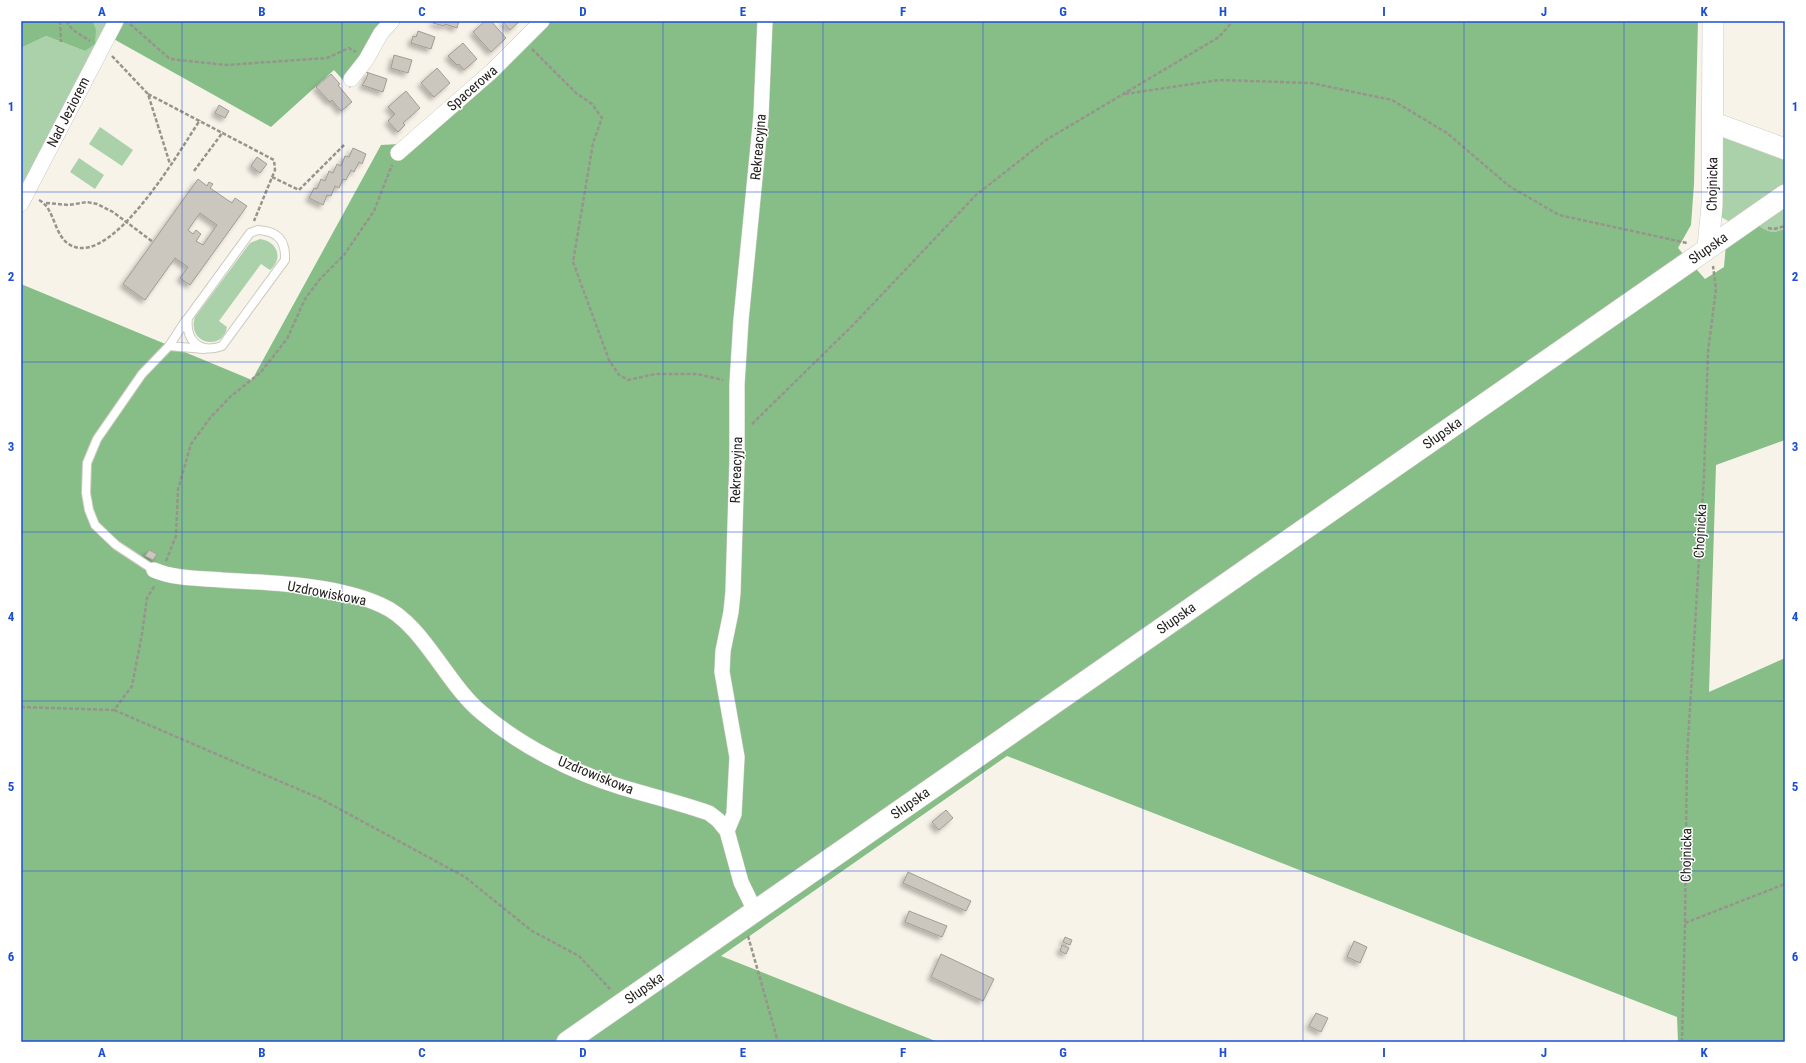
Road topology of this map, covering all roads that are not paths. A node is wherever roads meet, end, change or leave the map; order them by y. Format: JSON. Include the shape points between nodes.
{"nodes":[{"id":1,"x":116,"y":21,"type":"edge"},
{"id":2,"x":392,"y":21,"type":"edge"},
{"id":3,"x":542,"y":21,"type":"edge"},
{"id":4,"x":765,"y":21,"type":"edge"},
{"id":5,"x":1714,"y":21,"type":"edge"},
{"id":6,"x":351,"y":79,"type":"dead end"},
{"id":7,"x":1712,"y":122,"type":"junction"},
{"id":8,"x":1785,"y":149,"type":"edge"},
{"id":9,"x":398,"y":152,"type":"road end"},
{"id":10,"x":1785,"y":195,"type":"edge"},
{"id":11,"x":24,"y":199,"type":"edge"},
{"id":12,"x":1708,"y":247,"type":"junction"},
{"id":13,"x":188,"y":318,"type":"junction"},
{"id":14,"x":170,"y":346,"type":"junction"},
{"id":15,"x":204,"y":349,"type":"junction"},
{"id":16,"x":158,"y":572,"type":"joint"},
{"id":17,"x":727,"y":831,"type":"junction"},
{"id":18,"x":751,"y":920,"type":"junction"},
{"id":19,"x":567,"y":1042,"type":"edge"}],
"edges":[{"from":1,"to":11,"type":"street","name":"Nad Jeziorem"},
{"from":2,"to":6,"type":"street"},
{"from":3,"to":9,"type":"street","name":"Spacerowa","via":[[492,71]]},
{"from":4,"to":17,"type":"street","name":"Rekreacyjna","via":[[761,123],[737,384],[733,592],[722,672],[737,757],[734,814]]},
{"from":5,"to":7,"type":"street","name":"Chojnicka"},
{"from":7,"to":8,"type":"street"},
{"from":7,"to":12,"type":"street","name":"Chojnicka","via":[[1712,205]]},
{"from":10,"to":12,"type":"street","name":"Słupska"},
{"from":12,"to":18,"type":"street","name":"Słupska"},
{"from":13,"to":14,"type":"lane","name":"Uzdrowiskowa"},
{"from":13,"to":15,"type":"lane","via":[[186,329],[190,338]]},
{"from":13,"to":15,"type":"lane","name":"Uzdrowiskowa","via":[[250,233],[268,230],[282,241],[286,250],[285,260],[222,346]]},
{"from":14,"to":15,"type":"lane"},
{"from":14,"to":16,"type":"lane","name":"Uzdrowiskowa","via":[[142,374],[97,438],[87,464],[88,504],[95,525],[116,545]]},
{"from":16,"to":17,"type":"street","name":"Uzdrowiskowa","via":[[185,577],[318,589],[380,604],[392,610],[415,632],[471,704],[512,736],[604,781],[710,813]]},
{"from":17,"to":18,"type":"street"},
{"from":18,"to":19,"type":"street","name":"Słupska"}]}
